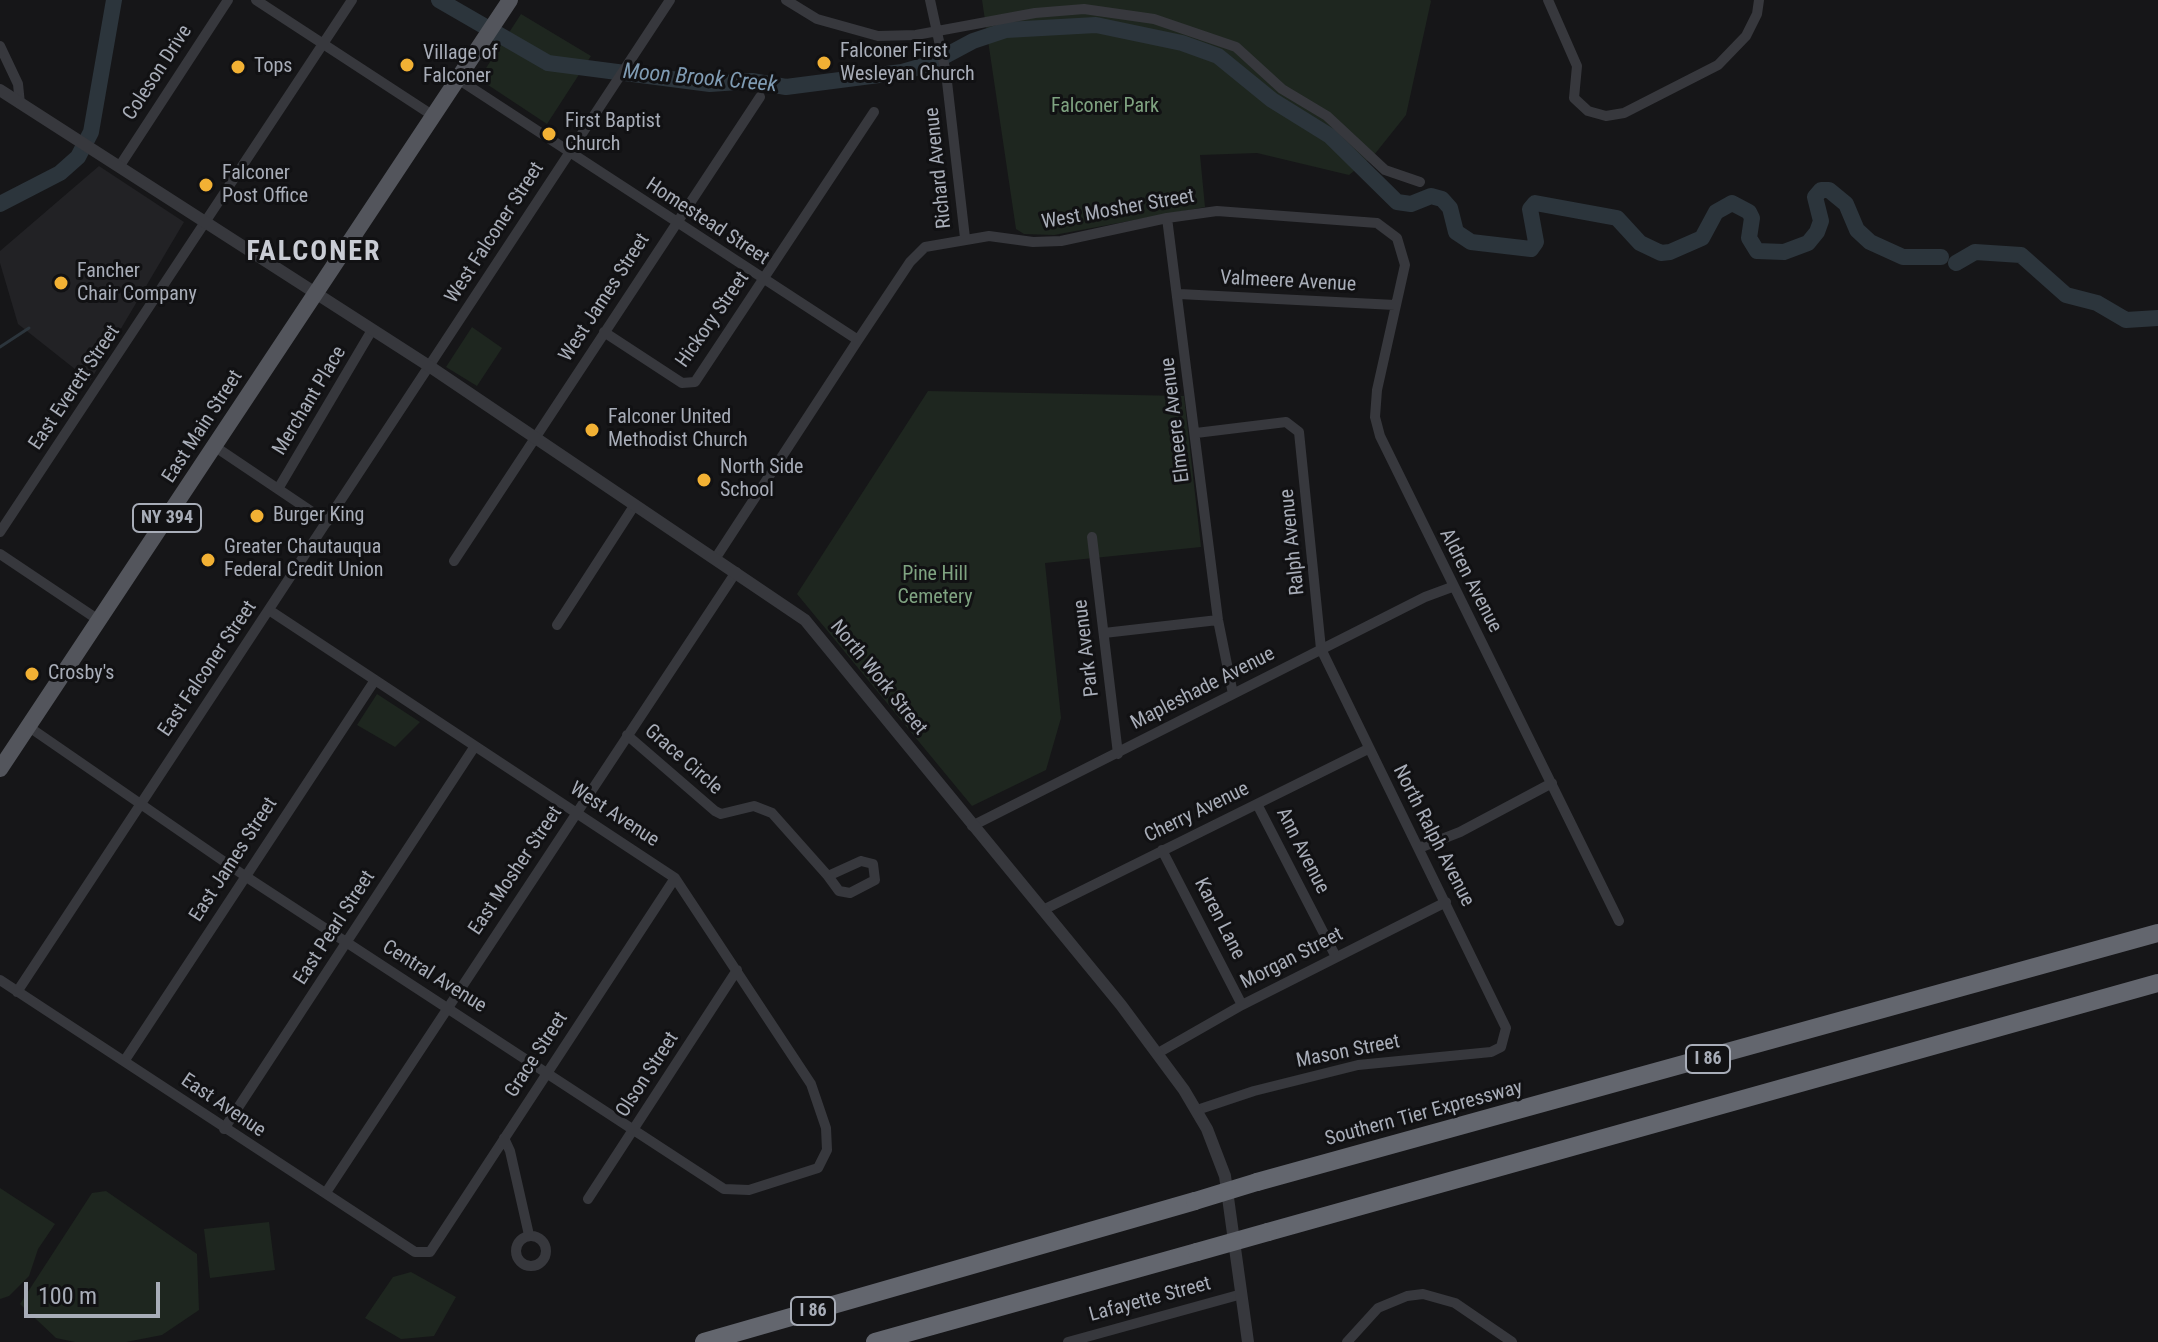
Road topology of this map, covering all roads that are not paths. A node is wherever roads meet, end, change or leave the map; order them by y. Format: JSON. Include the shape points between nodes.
{"nodes":[{"id":1,"x":228,"y":0,"type":"edge"},
{"id":2,"x":256,"y":0,"type":"edge"},
{"id":3,"x":352,"y":0,"type":"edge"},
{"id":4,"x":510,"y":0,"type":"edge"},
{"id":5,"x":670,"y":0,"type":"edge"},
{"id":6,"x":786,"y":0,"type":"edge"},
{"id":7,"x":930,"y":0,"type":"edge"},
{"id":8,"x":1548,"y":0,"type":"edge"},
{"id":9,"x":1759,"y":0,"type":"edge"},
{"id":10,"x":935,"y":32,"type":"junction"},
{"id":11,"x":323,"y":44,"type":"junction"},
{"id":12,"x":0,"y":46,"type":"edge"},
{"id":13,"x":458,"y":79,"type":"junction"},
{"id":14,"x":0,"y":90,"type":"edge"},
{"id":15,"x":760,"y":97,"type":"dead end"},
{"id":16,"x":20,"y":104,"type":"junction"},
{"id":17,"x":874,"y":112,"type":"dead end"},
{"id":18,"x":432,"y":115,"type":"junction"},
{"id":19,"x":569,"y":153,"type":"junction"},
{"id":20,"x":119,"y":167,"type":"junction"},
{"id":21,"x":1420,"y":182,"type":"dead end"},
{"id":22,"x":1167,"y":218,"type":"junction"},
{"id":23,"x":205,"y":223,"type":"junction"},
{"id":24,"x":676,"y":223,"type":"junction"},
{"id":25,"x":965,"y":238,"type":"junction"},
{"id":26,"x":1399,"y":241,"type":"joint"},
{"id":27,"x":764,"y":280,"type":"junction"},
{"id":28,"x":317,"y":294,"type":"junction"},
{"id":29,"x":1179,"y":294,"type":"junction"},
{"id":30,"x":1395,"y":305,"type":"junction"},
{"id":31,"x":372,"y":330,"type":"junction"},
{"id":32,"x":604,"y":332,"type":"junction"},
{"id":33,"x":858,"y":340,"type":"junction"},
{"id":34,"x":429,"y":366,"type":"junction"},
{"id":35,"x":1196,"y":433,"type":"junction"},
{"id":36,"x":534,"y":439,"type":"junction"},
{"id":37,"x":214,"y":446,"type":"junction"},
{"id":38,"x":278,"y":489,"type":"junction"},
{"id":39,"x":634,"y":506,"type":"junction"},
{"id":40,"x":327,"y":522,"type":"junction"},
{"id":41,"x":0,"y":532,"type":"edge"},
{"id":42,"x":1092,"y":537,"type":"dead end"},
{"id":43,"x":0,"y":554,"type":"edge"},
{"id":44,"x":715,"y":559,"type":"junction"},
{"id":45,"x":454,"y":561,"type":"dead end"},
{"id":46,"x":736,"y":572,"type":"junction"},
{"id":47,"x":1452,"y":587,"type":"junction"},
{"id":48,"x":269,"y":610,"type":"junction"},
{"id":49,"x":1218,"y":620,"type":"junction"},
{"id":50,"x":100,"y":621,"type":"junction"},
{"id":51,"x":557,"y":625,"type":"dead end"},
{"id":52,"x":1104,"y":633,"type":"junction"},
{"id":53,"x":1321,"y":649,"type":"junction"},
{"id":54,"x":375,"y":680,"type":"junction"},
{"id":55,"x":1233,"y":694,"type":"junction"},
{"id":56,"x":29,"y":727,"type":"junction"},
{"id":57,"x":627,"y":735,"type":"junction"},
{"id":58,"x":475,"y":746,"type":"junction"},
{"id":59,"x":1368,"y":749,"type":"junction"},
{"id":60,"x":1118,"y":754,"type":"junction"},
{"id":61,"x":0,"y":771,"type":"edge"},
{"id":62,"x":1552,"y":783,"type":"junction"},
{"id":63,"x":1257,"y":804,"type":"junction"},
{"id":64,"x":139,"y":805,"type":"junction"},
{"id":65,"x":577,"y":812,"type":"junction"},
{"id":66,"x":972,"y":826,"type":"junction"},
{"id":67,"x":1419,"y":848,"type":"junction"},
{"id":68,"x":1162,"y":850,"type":"junction"},
{"id":69,"x":245,"y":876,"type":"junction"},
{"id":70,"x":828,"y":876,"type":"dead end"},
{"id":71,"x":675,"y":878,"type":"junction"},
{"id":72,"x":1446,"y":902,"type":"junction"},
{"id":73,"x":1043,"y":910,"type":"junction"},
{"id":74,"x":1619,"y":921,"type":"dead end"},
{"id":75,"x":2158,"y":933,"type":"edge"},
{"id":76,"x":346,"y":943,"type":"junction"},
{"id":77,"x":1336,"y":957,"type":"junction"},
{"id":78,"x":737,"y":970,"type":"junction"},
{"id":79,"x":0,"y":980,"type":"edge"},
{"id":80,"x":2158,"y":983,"type":"edge"},
{"id":81,"x":17,"y":992,"type":"junction"},
{"id":82,"x":447,"y":1005,"type":"junction"},
{"id":83,"x":1242,"y":1005,"type":"junction"},
{"id":84,"x":1505,"y":1041,"type":"joint"},
{"id":85,"x":1158,"y":1053,"type":"junction"},
{"id":86,"x":125,"y":1060,"type":"junction"},
{"id":87,"x":548,"y":1072,"type":"junction"},
{"id":88,"x":1197,"y":1110,"type":"junction"},
{"id":89,"x":224,"y":1129,"type":"junction"},
{"id":90,"x":634,"y":1130,"type":"junction"},
{"id":91,"x":504,"y":1138,"type":"junction"},
{"id":92,"x":827,"y":1150,"type":"joint"},
{"id":93,"x":327,"y":1191,"type":"junction"},
{"id":94,"x":588,"y":1199,"type":"dead end"},
{"id":95,"x":529,"y":1235,"type":"dead end"},
{"id":96,"x":430,"y":1252,"type":"joint"},
{"id":97,"x":1242,"y":1294,"type":"junction"},
{"id":98,"x":704,"y":1342,"type":"edge"},
{"id":99,"x":875,"y":1342,"type":"edge"},
{"id":100,"x":1068,"y":1342,"type":"edge"},
{"id":101,"x":1248,"y":1342,"type":"edge"},
{"id":102,"x":1347,"y":1342,"type":"edge"},
{"id":103,"x":1512,"y":1342,"type":"edge"}],
"edges":[{"from":1,"to":20,"type":"street","name":"Coleson Drive"},
{"from":2,"to":11,"type":"street"},
{"from":3,"to":11,"type":"street","name":"East Everett Street"},
{"from":4,"to":13,"type":"main road","number":"NY 394"},
{"from":5,"to":19,"type":"street","name":"West Falconer Street"},
{"from":6,"to":10,"type":"street","via":[[817,19],[864,34]]},
{"from":7,"to":10,"type":"street","name":"Richard Avenue"},
{"from":8,"to":9,"type":"street","via":[[1577,66],[1574,98],[1588,111],[1606,116],[1624,113],[1718,65],[1746,36]]},
{"from":10,"to":21,"type":"street","via":[[1084,9],[1154,19],[1236,47],[1282,89],[1327,116],[1385,170]]},
{"from":10,"to":25,"type":"street","name":"Richard Avenue","via":[[944,64]]},
{"from":11,"to":18,"type":"street"},
{"from":11,"to":23,"type":"street","name":"East Everett Street"},
{"from":12,"to":16,"type":"street","via":[[15,75]]},
{"from":13,"to":18,"type":"main road","number":"NY 394"},
{"from":13,"to":19,"type":"street","name":"Homestead Street"},
{"from":14,"to":16,"type":"street","name":"North Work Street"},
{"from":15,"to":24,"type":"street","name":"West James Street"},
{"from":16,"to":20,"type":"street","name":"North Work Street"},
{"from":17,"to":27,"type":"street","name":"Hickory Street"},
{"from":18,"to":28,"type":"main road","number":"NY 394"},
{"from":19,"to":24,"type":"street","name":"Homestead Street"},
{"from":19,"to":34,"type":"street","name":"West Falconer Street"},
{"from":20,"to":23,"type":"street","name":"North Work Street"},
{"from":22,"to":25,"type":"street","name":"West Mosher Street","via":[[1061,241]]},
{"from":22,"to":26,"type":"street","name":"West Mosher Street","via":[[1217,211],[1368,221],[1385,227]]},
{"from":22,"to":29,"type":"street","name":"Elmeere Avenue"},
{"from":23,"to":28,"type":"street","name":"North Work Street"},
{"from":23,"to":41,"type":"street","name":"East Everett Street"},
{"from":24,"to":27,"type":"street","name":"Homestead Street"},
{"from":24,"to":32,"type":"street","name":"West James Street"},
{"from":25,"to":33,"type":"street","name":"West Mosher Street","via":[[933,244],[917,254]]},
{"from":26,"to":30,"type":"street","name":"Aldren Avenue","via":[[1405,265]]},
{"from":27,"to":32,"type":"street","name":"Hickory Street","via":[[690,384]]},
{"from":27,"to":33,"type":"street","name":"Homestead Street"},
{"from":28,"to":31,"type":"street","name":"North Work Street"},
{"from":28,"to":37,"type":"main road","name":"East Main Street","number":"NY 394"},
{"from":29,"to":30,"type":"street","name":"Valmeere Avenue"},
{"from":29,"to":35,"type":"street","name":"Elmeere Avenue"},
{"from":30,"to":47,"type":"street","name":"Aldren Avenue","via":[[1375,417]]},
{"from":31,"to":34,"type":"street","name":"North Work Street"},
{"from":31,"to":38,"type":"street","name":"Merchant Place"},
{"from":32,"to":36,"type":"street","name":"West James Street"},
{"from":33,"to":44,"type":"street","name":"West Mosher Street"},
{"from":34,"to":36,"type":"street","name":"North Work Street"},
{"from":34,"to":40,"type":"street","name":"East Falconer Street"},
{"from":35,"to":49,"type":"street","name":"Elmeere Avenue"},
{"from":35,"to":53,"type":"street","name":"Ralph Avenue","via":[[1286,422],[1299,432]]},
{"from":36,"to":39,"type":"street","name":"North Work Street"},
{"from":36,"to":45,"type":"street"},
{"from":37,"to":38,"type":"street"},
{"from":37,"to":50,"type":"main road","name":"East Main Street","number":"NY 394"},
{"from":38,"to":40,"type":"street"},
{"from":39,"to":44,"type":"street","name":"North Work Street"},
{"from":39,"to":51,"type":"street"},
{"from":40,"to":48,"type":"street","name":"East Falconer Street"},
{"from":42,"to":52,"type":"street","name":"Park Avenue"},
{"from":43,"to":50,"type":"street"},
{"from":44,"to":46,"type":"street","name":"North Work Street"},
{"from":46,"to":57,"type":"street","name":"East Mosher Street"},
{"from":46,"to":66,"type":"street","name":"North Work Street","via":[[805,620]]},
{"from":47,"to":53,"type":"street","name":"Mapleshade Avenue"},
{"from":47,"to":62,"type":"street","name":"Aldren Avenue"},
{"from":48,"to":54,"type":"street","name":"West Avenue"},
{"from":48,"to":64,"type":"street","name":"East Falconer Street"},
{"from":49,"to":52,"type":"street"},
{"from":49,"to":55,"type":"street","name":"Elmeere Avenue"},
{"from":50,"to":56,"type":"main road","name":"East Main Street","number":"NY 394"},
{"from":52,"to":60,"type":"street","name":"Park Avenue"},
{"from":53,"to":55,"type":"street","name":"Mapleshade Avenue"},
{"from":53,"to":59,"type":"street","name":"North Ralph Avenue"},
{"from":54,"to":58,"type":"street","name":"West Avenue"},
{"from":54,"to":69,"type":"street","name":"East James Street"},
{"from":55,"to":60,"type":"street","name":"Mapleshade Avenue"},
{"from":56,"to":61,"type":"main road","name":"East Main Street","number":"NY 394"},
{"from":56,"to":64,"type":"street","name":"Central Avenue"},
{"from":57,"to":65,"type":"street","name":"East Mosher Street"},
{"from":57,"to":70,"type":"street","name":"Grace Circle","via":[[715,811],[754,806],[772,813]]},
{"from":58,"to":65,"type":"street","name":"West Avenue"},
{"from":58,"to":76,"type":"street","name":"East Pearl Street"},
{"from":59,"to":63,"type":"street","name":"Cherry Avenue"},
{"from":59,"to":67,"type":"street","name":"North Ralph Avenue"},
{"from":60,"to":66,"type":"street","name":"Mapleshade Avenue"},
{"from":62,"to":67,"type":"street"},
{"from":62,"to":74,"type":"street","name":"Aldren Avenue"},
{"from":63,"to":68,"type":"street","name":"Cherry Avenue"},
{"from":63,"to":77,"type":"street","name":"Ann Avenue"},
{"from":64,"to":69,"type":"street","name":"Central Avenue"},
{"from":64,"to":81,"type":"street","name":"East Falconer Street"},
{"from":65,"to":71,"type":"street","name":"West Avenue"},
{"from":65,"to":82,"type":"street","name":"East Mosher Street"},
{"from":66,"to":73,"type":"street","name":"North Work Street"},
{"from":67,"to":72,"type":"street","name":"North Ralph Avenue"},
{"from":68,"to":73,"type":"street","name":"Cherry Avenue"},
{"from":68,"to":83,"type":"street","name":"Karen Lane"},
{"from":69,"to":76,"type":"street","name":"Central Avenue"},
{"from":69,"to":86,"type":"street","name":"East James Street"},
{"from":71,"to":78,"type":"street","name":"West Avenue"},
{"from":71,"to":87,"type":"street","name":"Grace Street"},
{"from":72,"to":77,"type":"street","name":"Morgan Street"},
{"from":72,"to":84,"type":"street","name":"North Ralph Avenue","via":[[1495,1001],[1506,1028]]},
{"from":73,"to":85,"type":"street","name":"North Work Street"},
{"from":75,"to":98,"type":"highway","name":"Southern Tier Expressway","number":"I 86","bridge":true,"via":[[1257,1182]]},
{"from":76,"to":82,"type":"street","name":"Central Avenue"},
{"from":76,"to":89,"type":"street","name":"East Pearl Street"},
{"from":77,"to":83,"type":"street","name":"Morgan Street"},
{"from":78,"to":90,"type":"street","name":"Olson Street"},
{"from":78,"to":92,"type":"street","name":"West Avenue","via":[[811,1084],[826,1128]]},
{"from":79,"to":81,"type":"street","name":"East Avenue"},
{"from":80,"to":99,"type":"highway","number":"I 86","bridge":true},
{"from":81,"to":86,"type":"street","name":"East Avenue"},
{"from":82,"to":87,"type":"street","name":"Central Avenue"},
{"from":82,"to":93,"type":"street","name":"East Mosher Street"},
{"from":83,"to":85,"type":"street","name":"Morgan Street"},
{"from":84,"to":88,"type":"street","name":"Mason Street","via":[[1491,1052],[1331,1070]]},
{"from":85,"to":88,"type":"street","name":"North Work Street"},
{"from":86,"to":89,"type":"street","name":"East Avenue"},
{"from":87,"to":90,"type":"street","name":"Central Avenue"},
{"from":87,"to":91,"type":"street","name":"Grace Street"},
{"from":88,"to":97,"type":"street","name":"North Work Street","via":[[1225,1176]]},
{"from":89,"to":93,"type":"street","name":"East Avenue"},
{"from":90,"to":92,"type":"street","name":"Central Avenue","via":[[712,1182],[739,1191],[818,1168]]},
{"from":90,"to":94,"type":"street","name":"Olson Street"},
{"from":91,"to":95,"type":"street"},
{"from":91,"to":96,"type":"street","name":"Grace Street"},
{"from":93,"to":96,"type":"street","name":"East Avenue","via":[[415,1252]]},
{"from":97,"to":100,"type":"street","name":"Lafayette Street"},
{"from":97,"to":101,"type":"street","name":"North Work Street"},
{"from":102,"to":103,"type":"street","via":[[1378,1308],[1423,1294],[1455,1303]]}]}
